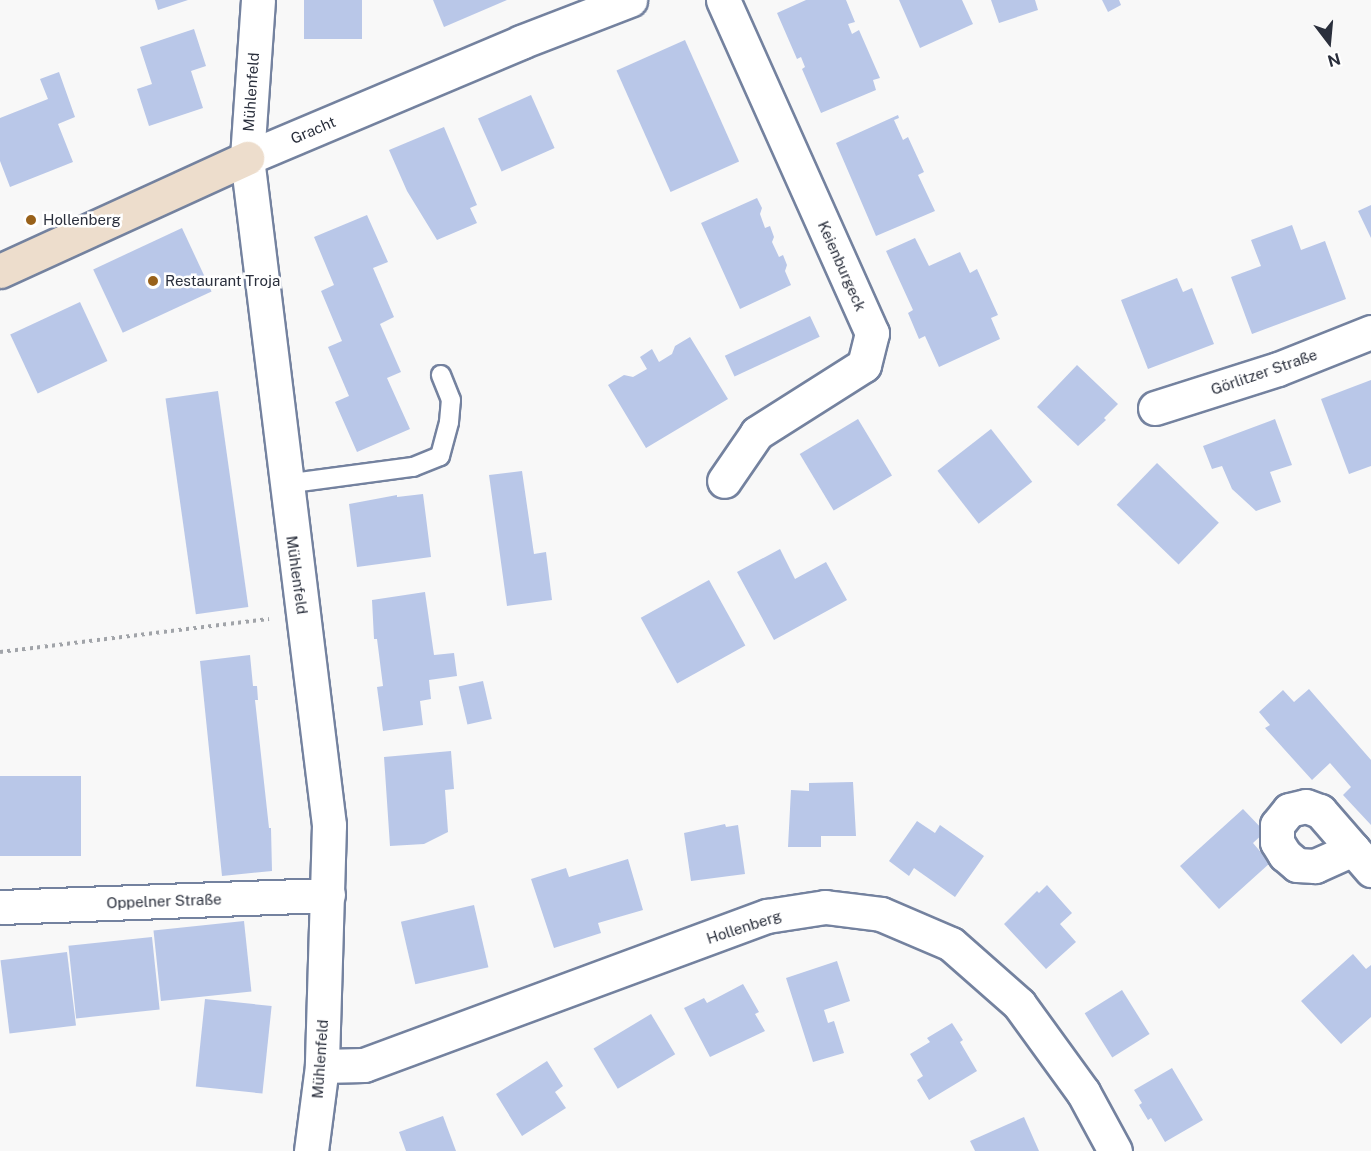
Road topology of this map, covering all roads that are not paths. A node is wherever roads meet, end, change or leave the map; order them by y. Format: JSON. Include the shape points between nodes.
{"nodes":[{"id":1,"x":258,"y":0,"type":"edge"},
{"id":2,"x":630,"y":0,"type":"edge"},
{"id":3,"x":723,"y":0,"type":"edge"},
{"id":4,"x":247,"y":158,"type":"junction"},
{"id":5,"x":0,"y":271,"type":"edge"},
{"id":6,"x":1371,"y":332,"type":"edge"},
{"id":7,"x":441,"y":375,"type":"dead end"},
{"id":8,"x":1155,"y":408,"type":"dead end"},
{"id":9,"x":724,"y":481,"type":"dead end"},
{"id":10,"x":285,"y":484,"type":"junction"},
{"id":11,"x":328,"y":895,"type":"junction"},
{"id":12,"x":0,"y":907,"type":"edge"},
{"id":13,"x":322,"y":1065,"type":"junction"},
{"id":14,"x":311,"y":1151,"type":"edge"},
{"id":15,"x":1115,"y":1151,"type":"edge"}],
"edges":[{"from":1,"to":4,"type":"street","name":"Mühlenfeld"},
{"from":2,"to":4,"type":"street","name":"Gracht"},
{"from":3,"to":9,"type":"street","name":"Keienburgeck","via":[[872,333],[864,365],[757,434]]},
{"from":4,"to":5,"type":"street","name":"Gracht"},
{"from":4,"to":10,"type":"street","name":"Mühlenfeld"},
{"from":6,"to":8,"type":"street","name":"Görlitzer Straße","via":[[1278,369]]},
{"from":7,"to":10,"type":"lane","via":[[451,400],[440,456],[413,467]]},
{"from":10,"to":11,"type":"street","name":"Mühlenfeld","via":[[329,825]]},
{"from":11,"to":12,"type":"street","name":"Oppelner Straße"},
{"from":11,"to":13,"type":"street","name":"Mühlenfeld"},
{"from":13,"to":14,"type":"street","name":"Mühlenfeld"},
{"from":13,"to":15,"type":"street","name":"Hollenberg","via":[[364,1065],[767,916],[825,907],[881,914],[951,944],[1019,1004],[1083,1092]]}]}
